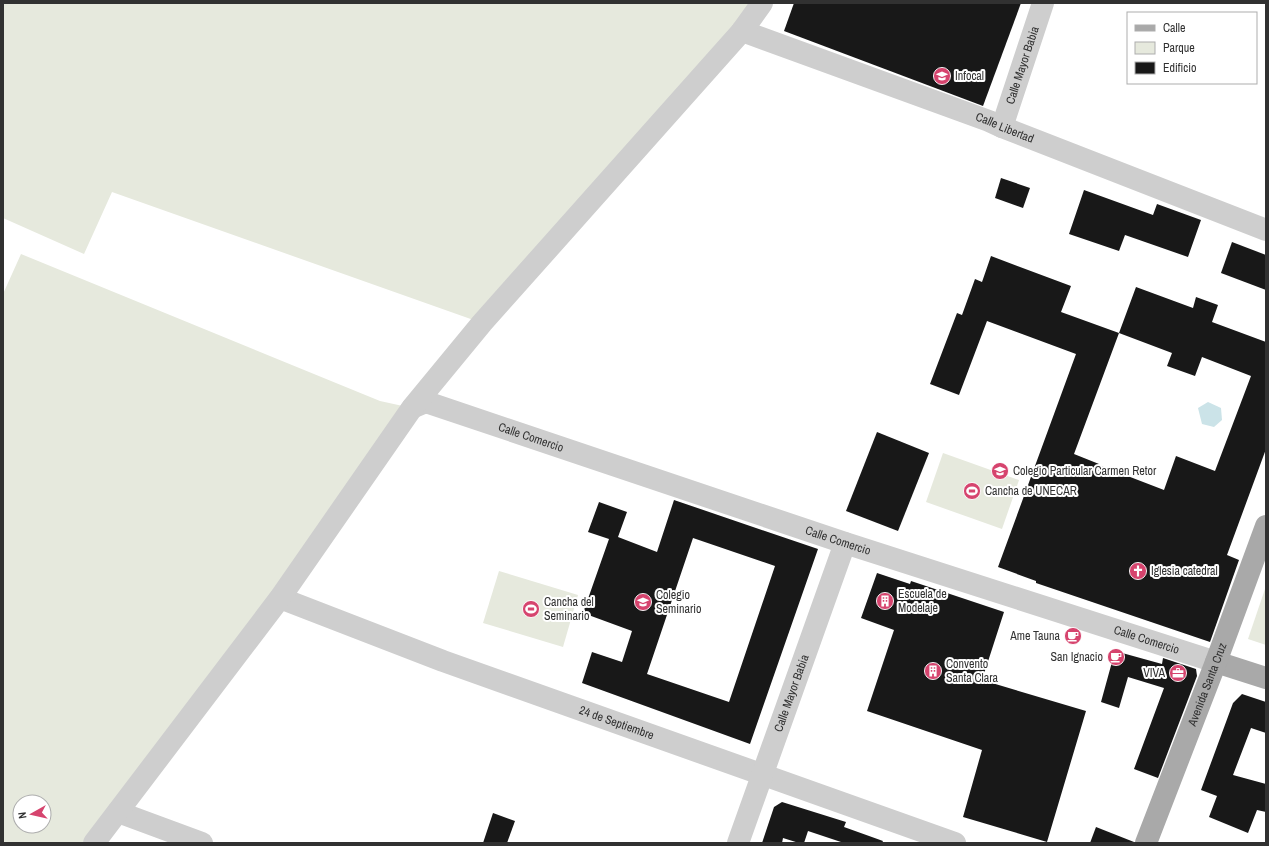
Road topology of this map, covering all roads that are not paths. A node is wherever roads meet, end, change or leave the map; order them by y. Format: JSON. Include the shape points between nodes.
{"nodes":[{"id":1,"x":762,"y":3,"type":"edge"},
{"id":2,"x":1043,"y":3,"type":"edge"},
{"id":3,"x":742,"y":32,"type":"junction"},
{"id":4,"x":1002,"y":127,"type":"junction"},
{"id":5,"x":1266,"y":230,"type":"edge"},
{"id":6,"x":412,"y":408,"type":"junction"},
{"id":7,"x":1266,"y":526,"type":"edge"},
{"id":8,"x":845,"y":544,"type":"junction"},
{"id":9,"x":280,"y":598,"type":"junction"},
{"id":10,"x":1216,"y":662,"type":"junction"},
{"id":11,"x":1266,"y":678,"type":"edge"},
{"id":12,"x":762,"y":775,"type":"junction"},
{"id":13,"x":118,"y":812,"type":"junction"},
{"id":14,"x":94,"y":843,"type":"edge"},
{"id":15,"x":202,"y":843,"type":"edge"},
{"id":16,"x":738,"y":843,"type":"edge"},
{"id":17,"x":955,"y":843,"type":"edge"},
{"id":18,"x":1146,"y":843,"type":"edge"}],
"edges":[{"from":1,"to":3,"type":"street"},
{"from":2,"to":4,"type":"street","name":"Calle Mayor Babia"},
{"from":3,"to":4,"type":"street","name":"Calle Libertad"},
{"from":3,"to":6,"type":"street","via":[[482,323]]},
{"from":4,"to":5,"type":"street","name":"Calle Libertad"},
{"from":6,"to":8,"type":"street","name":"Calle Comercio","via":[[426,402]]},
{"from":6,"to":9,"type":"street"},
{"from":7,"to":10,"type":"main road","name":"Avenida Santa Cruz"},
{"from":8,"to":10,"type":"street","name":"Calle Comercio"},
{"from":8,"to":12,"type":"street","name":"Calle Mayor Babia"},
{"from":9,"to":12,"type":"street","name":"24 de Septiembre","via":[[443,661]]},
{"from":9,"to":13,"type":"street"},
{"from":10,"to":11,"type":"main road","name":"Calle Comercio"},
{"from":10,"to":18,"type":"main road","name":"Avenida Santa Cruz"},
{"from":12,"to":16,"type":"street","name":"Calle Mayor Babia"},
{"from":12,"to":17,"type":"street","name":"24 de Septiembre"},
{"from":13,"to":14,"type":"street"},
{"from":13,"to":15,"type":"street"}]}
